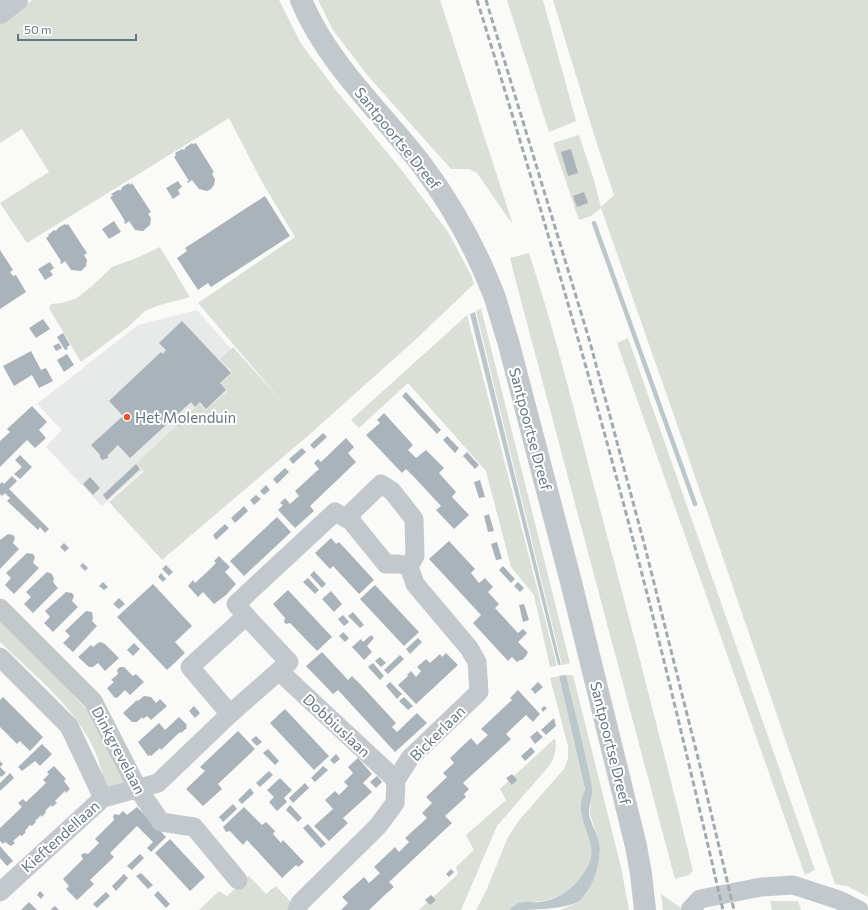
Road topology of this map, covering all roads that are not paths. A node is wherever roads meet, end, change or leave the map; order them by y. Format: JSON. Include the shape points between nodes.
{"nodes":[{"id":1,"x":17,"y":0,"type":"edge"},
{"id":2,"x":301,"y":0,"type":"edge"},
{"id":3,"x":0,"y":13,"type":"edge"},
{"id":4,"x":351,"y":521,"type":"junction"},
{"id":5,"x":409,"y":566,"type":"junction"},
{"id":6,"x":0,"y":608,"type":"edge"},
{"id":7,"x":246,"y":616,"type":"junction"},
{"id":8,"x":1,"y":659,"type":"edge"},
{"id":9,"x":278,"y":671,"type":"junction"},
{"id":10,"x":230,"y":714,"type":"junction"},
{"id":11,"x":396,"y":780,"type":"junction"},
{"id":12,"x":138,"y":789,"type":"junction"},
{"id":13,"x":103,"y":798,"type":"junction"},
{"id":14,"x":238,"y":880,"type":"dead end"},
{"id":15,"x":0,"y":892,"type":"edge"},
{"id":16,"x":297,"y":910,"type":"edge"},
{"id":17,"x":645,"y":910,"type":"edge"},
{"id":18,"x":690,"y":910,"type":"edge"},
{"id":19,"x":859,"y":910,"type":"edge"}],
"edges":[{"from":1,"to":3,"type":"street"},
{"from":2,"to":17,"type":"street","name":"Santpoortse Dreef","via":[[326,49],[443,194],[478,257],[494,296],[584,633],[636,846]]},
{"from":4,"to":5,"type":"street","via":[[386,564]]},
{"from":4,"to":5,"type":"street","via":[[352,512],[381,484],[392,491],[414,518],[415,556]]},
{"from":4,"to":7,"type":"street","via":[[335,512],[236,604]]},
{"from":5,"to":11,"type":"street","name":"Bickerlaan","via":[[415,584],[469,648],[476,662],[480,683],[479,692],[410,758]]},
{"from":6,"to":12,"type":"street","name":"Dinkgrevelaan","via":[[93,701]]},
{"from":7,"to":9,"type":"street","via":[[289,662]]},
{"from":7,"to":10,"type":"street","via":[[190,667]]},
{"from":8,"to":13,"type":"street","via":[[69,726]]},
{"from":9,"to":10,"type":"street"},
{"from":9,"to":11,"type":"street","name":"Dobbiuslaan"},
{"from":10,"to":12,"type":"street","via":[[158,783]]},
{"from":11,"to":16,"type":"street","name":"Bickerlaan","via":[[395,803],[378,826],[300,903]]},
{"from":12,"to":13,"type":"street"},
{"from":12,"to":14,"type":"street","name":"Dinkgrevelaan","via":[[161,822],[194,827]]},
{"from":13,"to":15,"type":"street","name":"Kieftendellaan"},
{"from":18,"to":19,"type":"street","via":[[700,899],[761,887],[792,885],[839,900]]}]}
